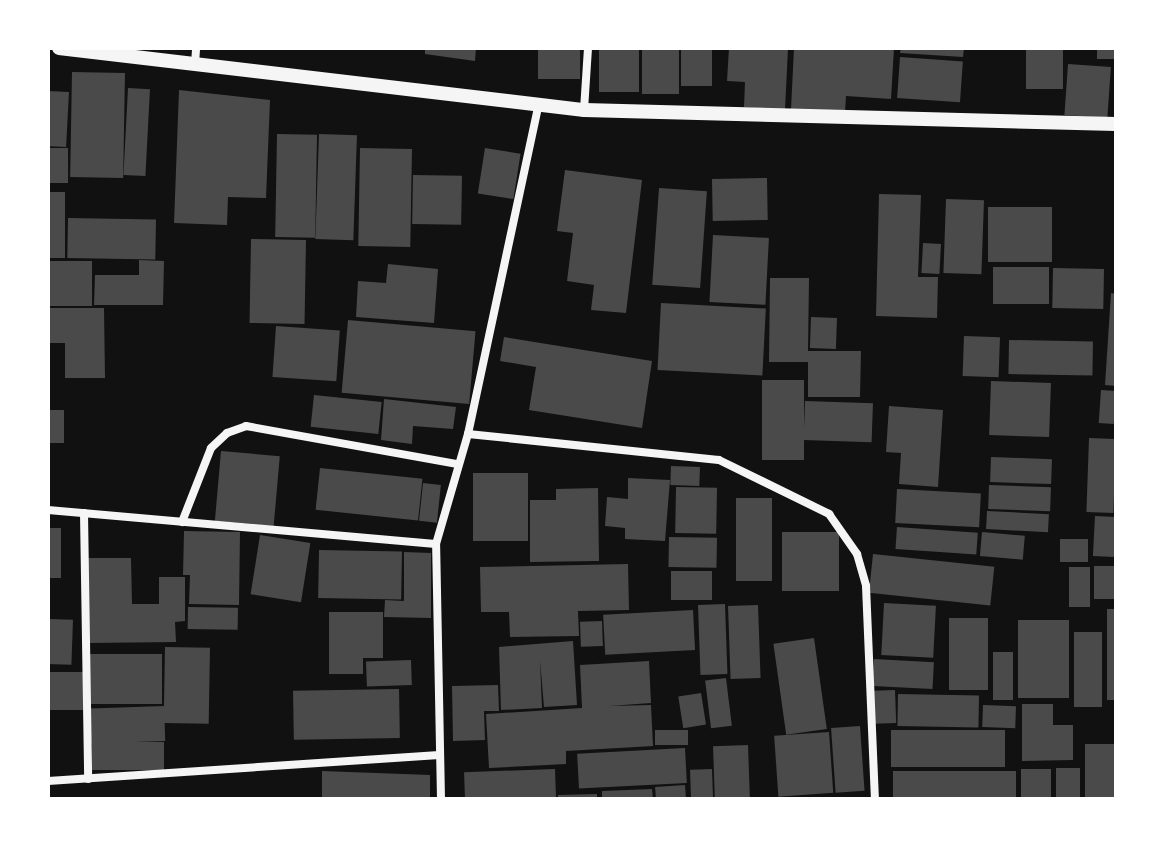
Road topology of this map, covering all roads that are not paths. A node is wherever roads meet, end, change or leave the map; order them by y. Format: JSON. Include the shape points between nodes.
{"nodes":[{"id":1,"x":59,"y":48,"type":"edge"},
{"id":2,"x":196,"y":48,"type":"edge"},
{"id":3,"x":588,"y":48,"type":"edge"},
{"id":4,"x":195,"y":64,"type":"junction"},
{"id":5,"x":539,"y":104,"type":"junction"},
{"id":6,"x":584,"y":110,"type":"junction"},
{"id":7,"x":1116,"y":124,"type":"edge"},
{"id":8,"x":468,"y":434,"type":"junction"},
{"id":9,"x":458,"y":464,"type":"junction"},
{"id":10,"x":48,"y":510,"type":"edge"},
{"id":11,"x":84,"y":513,"type":"junction"},
{"id":12,"x":182,"y":522,"type":"junction"},
{"id":13,"x":436,"y":544,"type":"junction"},
{"id":14,"x":439,"y":755,"type":"junction"},
{"id":15,"x":88,"y":779,"type":"junction"},
{"id":16,"x":48,"y":781,"type":"edge"},
{"id":17,"x":441,"y":799,"type":"edge"},
{"id":18,"x":875,"y":799,"type":"edge"}],
"edges":[{"from":1,"to":4,"type":"street"},
{"from":2,"to":4,"type":"street"},
{"from":3,"to":6,"type":"street"},
{"from":4,"to":5,"type":"street"},
{"from":5,"to":6,"type":"street"},
{"from":5,"to":8,"type":"street"},
{"from":6,"to":7,"type":"street"},
{"from":8,"to":9,"type":"street"},
{"from":8,"to":18,"type":"street","via":[[719,460],[829,514],[857,554],[866,586]]},
{"from":9,"to":12,"type":"street","via":[[246,426],[227,433],[211,448]]},
{"from":9,"to":13,"type":"street"},
{"from":10,"to":11,"type":"street"},
{"from":11,"to":12,"type":"street"},
{"from":11,"to":15,"type":"street"},
{"from":12,"to":13,"type":"street"},
{"from":13,"to":14,"type":"street"},
{"from":14,"to":15,"type":"street"},
{"from":14,"to":17,"type":"street"},
{"from":15,"to":16,"type":"street"}]}
